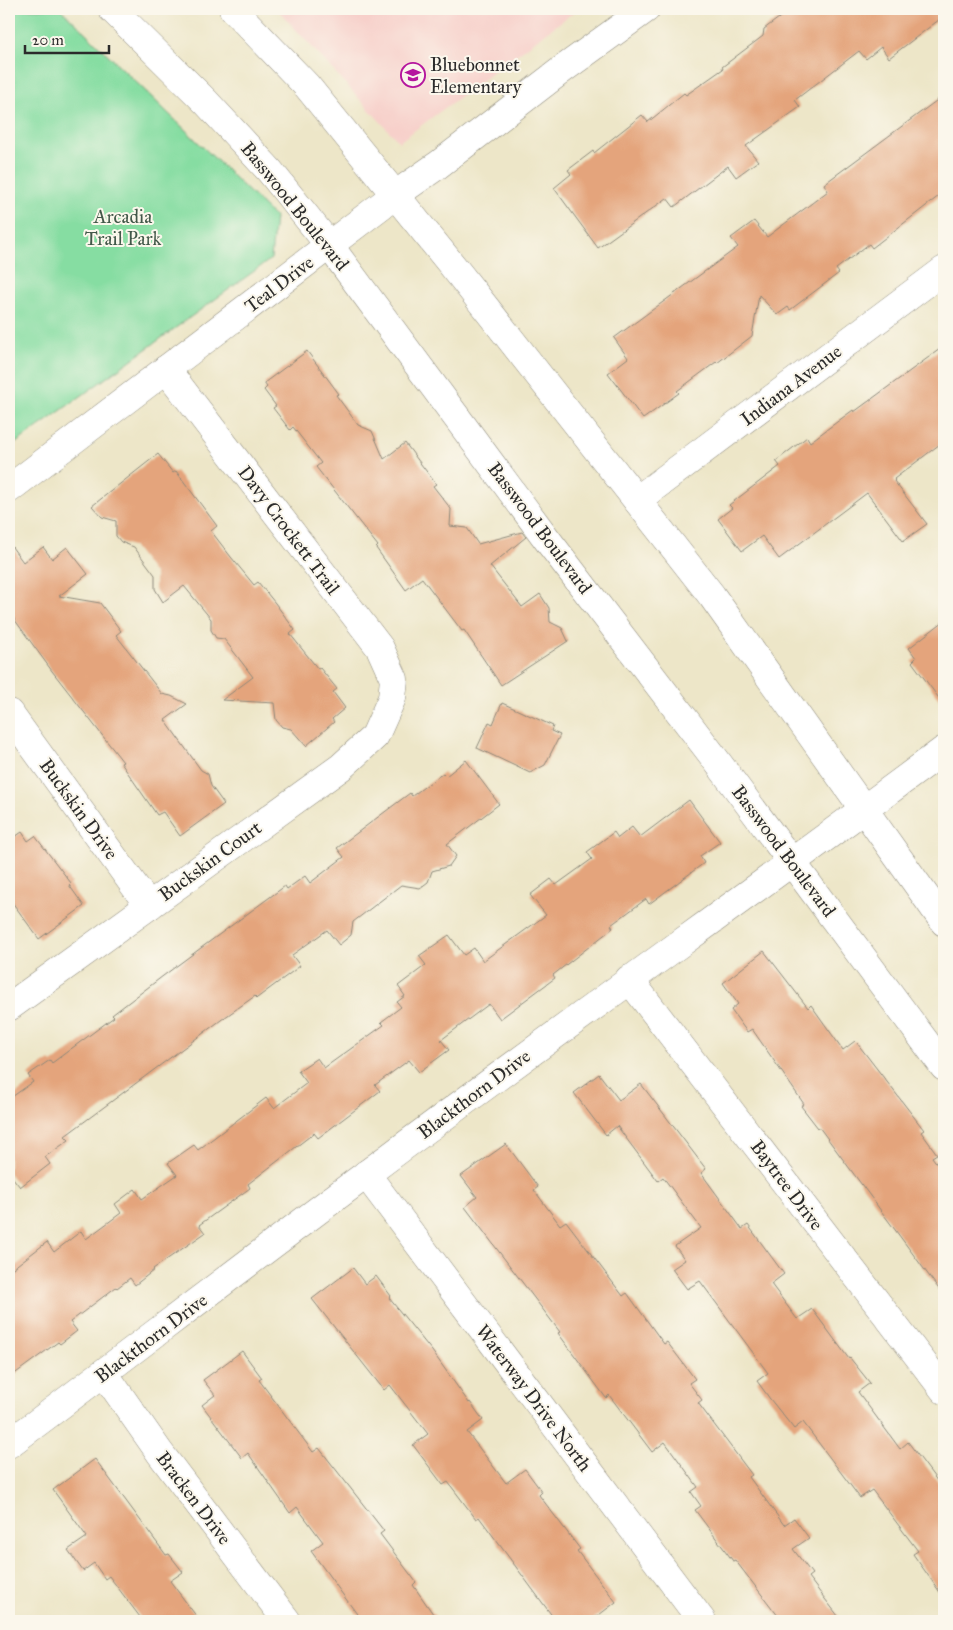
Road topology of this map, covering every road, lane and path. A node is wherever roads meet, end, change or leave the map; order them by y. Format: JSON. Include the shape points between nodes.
{"nodes":[{"id":1,"x":112,"y":9,"type":"edge"},
{"id":2,"x":233,"y":9,"type":"edge"},
{"id":3,"x":646,"y":9,"type":"edge"},
{"id":4,"x":395,"y":195,"type":"junction"},
{"id":5,"x":329,"y":245,"type":"junction"},
{"id":6,"x":944,"y":270,"type":"edge"},
{"id":7,"x":166,"y":369,"type":"junction"},
{"id":8,"x":9,"y":489,"type":"edge"},
{"id":9,"x":637,"y":500,"type":"junction"},
{"id":10,"x":392,"y":698,"type":"joint"},
{"id":11,"x":9,"y":713,"type":"edge"},
{"id":12,"x":944,"y":750,"type":"edge"},
{"id":13,"x":864,"y":810,"type":"junction"},
{"id":14,"x":792,"y":863,"type":"junction"},
{"id":15,"x":149,"y":906,"type":"junction"},
{"id":16,"x":944,"y":922,"type":"edge"},
{"id":17,"x":629,"y":979,"type":"junction"},
{"id":18,"x":9,"y":1007,"type":"edge"},
{"id":19,"x":944,"y":1067,"type":"edge"},
{"id":20,"x":366,"y":1174,"type":"junction"},
{"id":21,"x":104,"y":1373,"type":"junction"},
{"id":22,"x":944,"y":1390,"type":"edge"},
{"id":23,"x":9,"y":1444,"type":"edge"},
{"id":24,"x":286,"y":1621,"type":"edge"},
{"id":25,"x":702,"y":1621,"type":"edge"}],
"edges":[{"from":1,"to":5,"type":"street","name":"Basswood Boulevard","via":[[212,108],[269,170]]},
{"from":2,"to":4,"type":"street","via":[[307,86]]},
{"from":3,"to":4,"type":"street","name":"Teal Drive"},
{"from":4,"to":5,"type":"street","name":"Teal Drive"},
{"from":4,"to":9,"type":"street"},
{"from":5,"to":7,"type":"street","name":"Teal Drive"},
{"from":5,"to":14,"type":"street","name":"Basswood Boulevard"},
{"from":6,"to":9,"type":"street","name":"Indiana Avenue"},
{"from":7,"to":8,"type":"street","name":"Teal Drive"},
{"from":7,"to":10,"type":"street","name":"Davy Crockett Trail","via":[[380,648],[394,678]]},
{"from":9,"to":13,"type":"street","via":[[712,596]]},
{"from":10,"to":15,"type":"street","name":"Buckskin Court","via":[[375,736],[341,766]]},
{"from":11,"to":15,"type":"street","name":"Buckskin Drive"},
{"from":12,"to":13,"type":"street","name":"Blackthorn Drive"},
{"from":13,"to":14,"type":"street","name":"Blackthorn Drive"},
{"from":13,"to":16,"type":"street"},
{"from":14,"to":17,"type":"street","name":"Blackthorn Drive"},
{"from":14,"to":19,"type":"street","name":"Basswood Boulevard"},
{"from":15,"to":18,"type":"street","name":"Buckskin Court"},
{"from":17,"to":20,"type":"street","name":"Blackthorn Drive"},
{"from":17,"to":22,"type":"street","name":"Baytree Drive"},
{"from":20,"to":21,"type":"street","name":"Blackthorn Drive"},
{"from":20,"to":25,"type":"street","name":"Waterway Drive North"},
{"from":21,"to":23,"type":"street","name":"Blackthorn Drive"},
{"from":21,"to":24,"type":"street","name":"Bracken Drive"}]}
